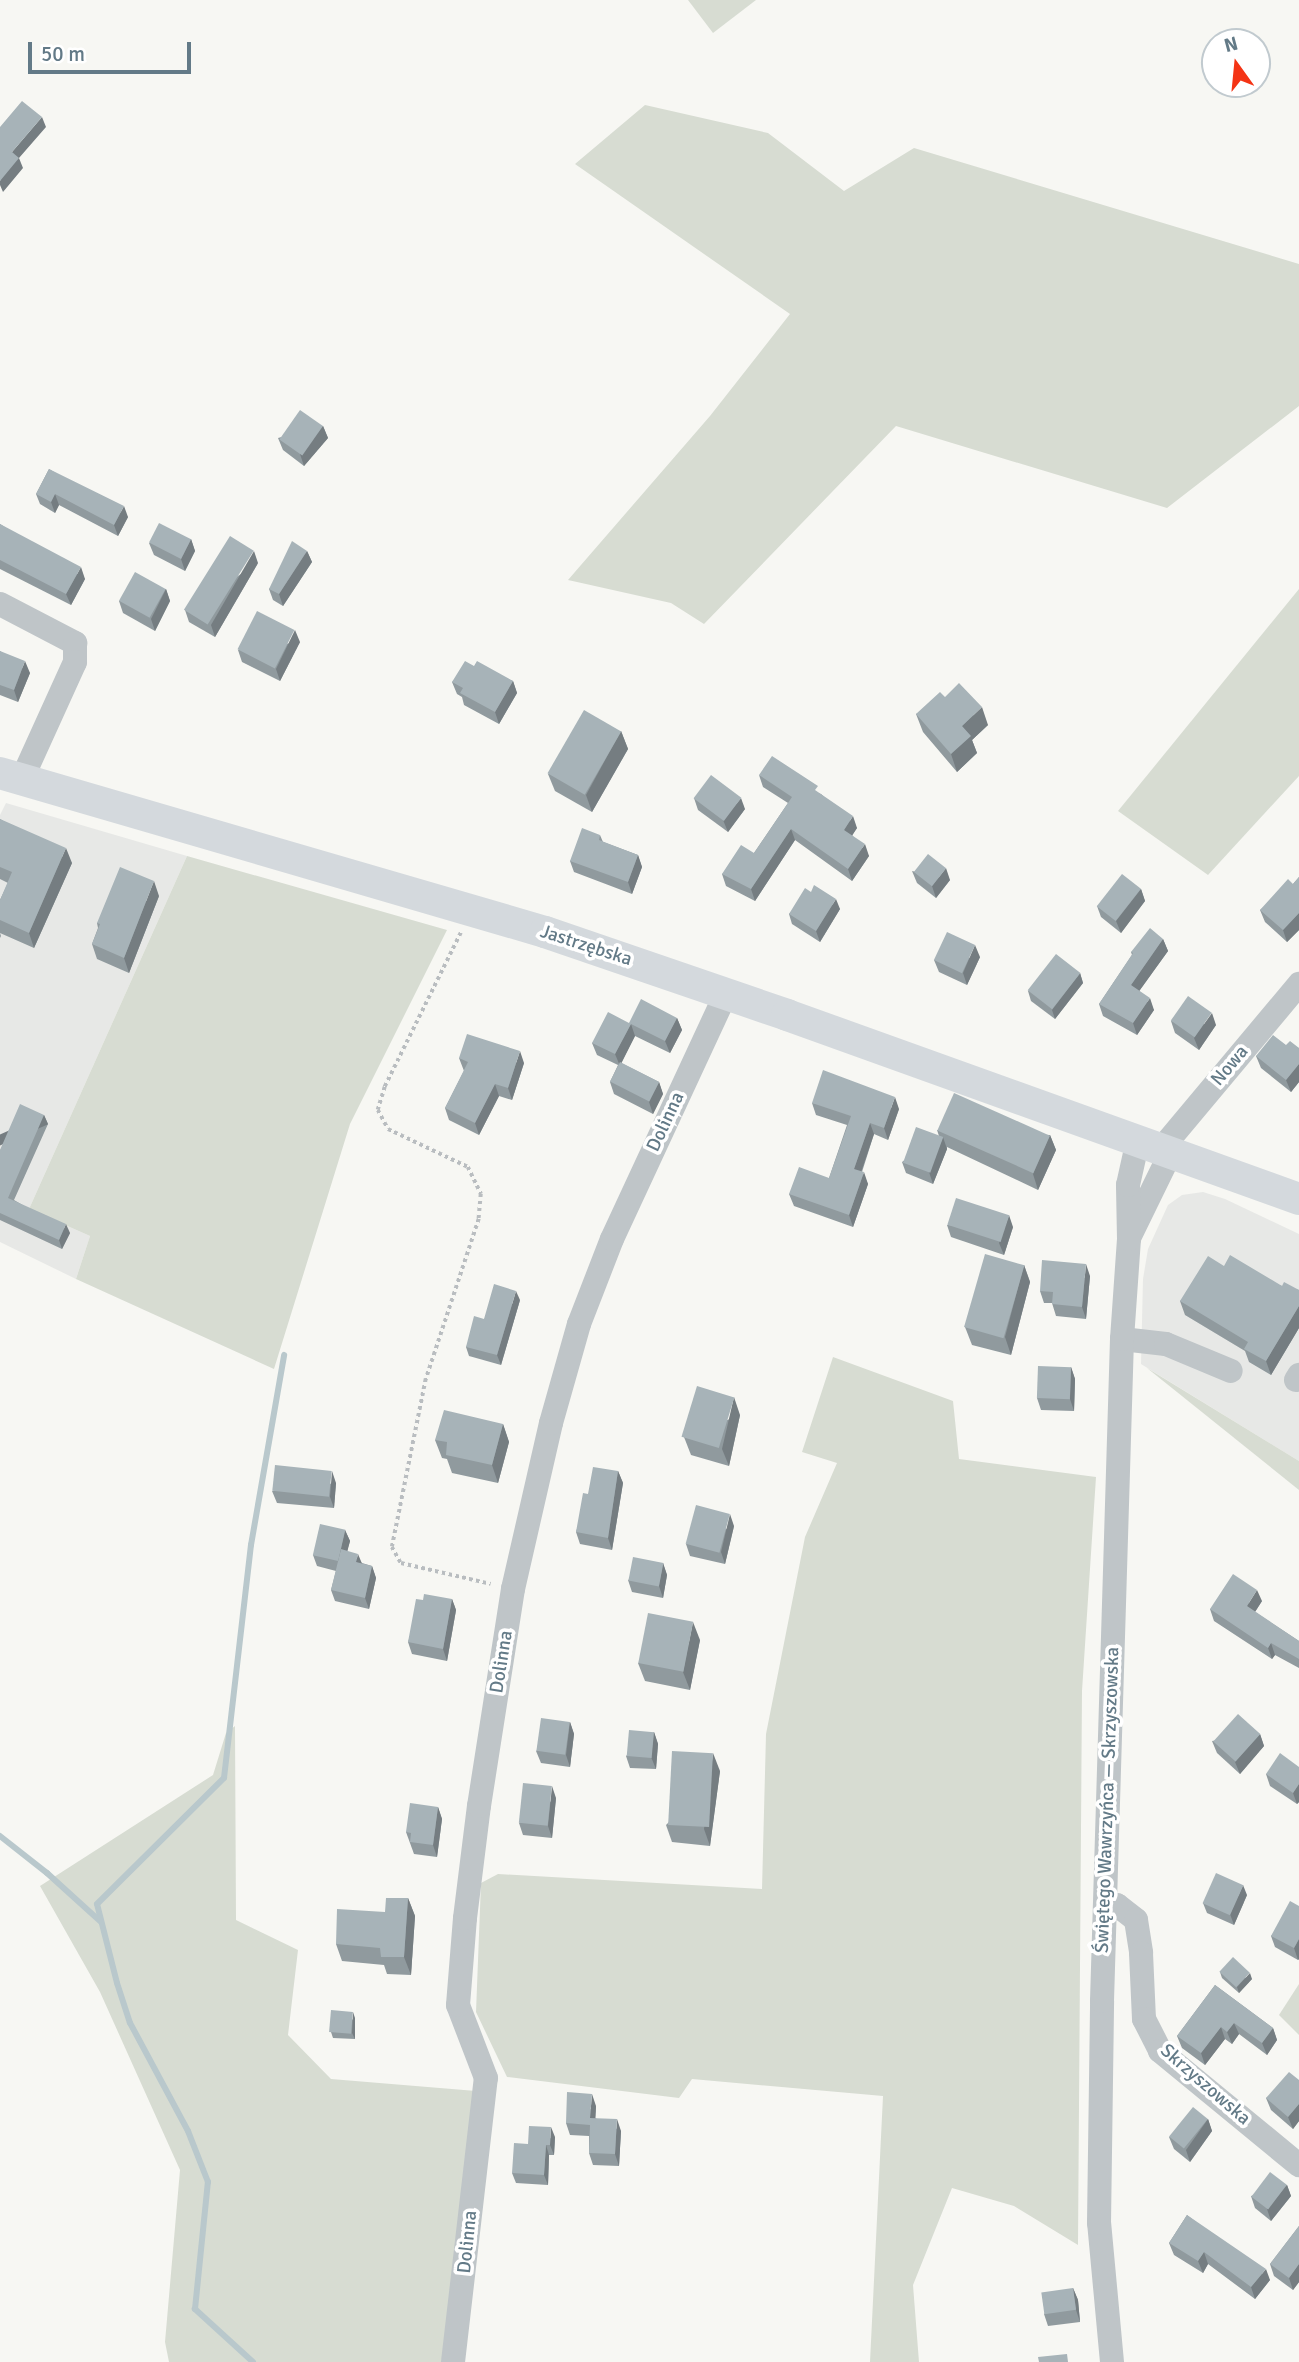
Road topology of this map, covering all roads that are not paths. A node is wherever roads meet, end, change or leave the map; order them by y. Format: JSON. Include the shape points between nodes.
{"nodes":[{"id":1,"x":0,"y":604,"type":"edge"},
{"id":2,"x":11,"y":776,"type":"edge"},
{"id":3,"x":1299,"y":984,"type":"edge"},
{"id":4,"x":726,"y":993,"type":"junction"},
{"id":5,"x":1157,"y":1147,"type":"junction"},
{"id":6,"x":1299,"y":1199,"type":"edge"},
{"id":7,"x":1129,"y":1239,"type":"junction"},
{"id":8,"x":1122,"y":1339,"type":"junction"},
{"id":9,"x":1231,"y":1371,"type":"dead end"},
{"id":10,"x":1105,"y":1906,"type":"junction"},
{"id":11,"x":1299,"y":2165,"type":"edge"},
{"id":12,"x":453,"y":2362,"type":"edge"},
{"id":13,"x":1112,"y":2362,"type":"edge"}],
"edges":[{"from":1,"to":2,"type":"street","via":[[75,643],[75,662]]},
{"from":2,"to":4,"type":"main road","name":"Jastrzębska","via":[[472,910]]},
{"from":3,"to":5,"type":"street","name":"Nowa"},
{"from":4,"to":5,"type":"main road","name":"Jastrzębska"},
{"from":4,"to":12,"type":"street","name":"Dolinna","via":[[612,1239],[579,1324],[513,1589],[479,1806],[458,2005],[485,2078]]},
{"from":5,"to":6,"type":"main road","name":"Jastrzębska"},
{"from":5,"to":7,"type":"street"},
{"from":5,"to":7,"type":"street","name":"Świętego Wawrzyńca — Skrzyszowska","via":[[1128,1185]]},
{"from":7,"to":8,"type":"street","name":"Świętego Wawrzyńca — Skrzyszowska"},
{"from":8,"to":9,"type":"street","via":[[1166,1344]]},
{"from":8,"to":10,"type":"street","name":"Świętego Wawrzyńca — Skrzyszowska"},
{"from":10,"to":11,"type":"street","name":"Skrzyszowska","via":[[1117,1905],[1136,1920],[1144,2019],[1160,2051]]},
{"from":10,"to":13,"type":"street","name":"Świętego Wawrzyńca — Skrzyszowska","via":[[1099,2223]]}]}
